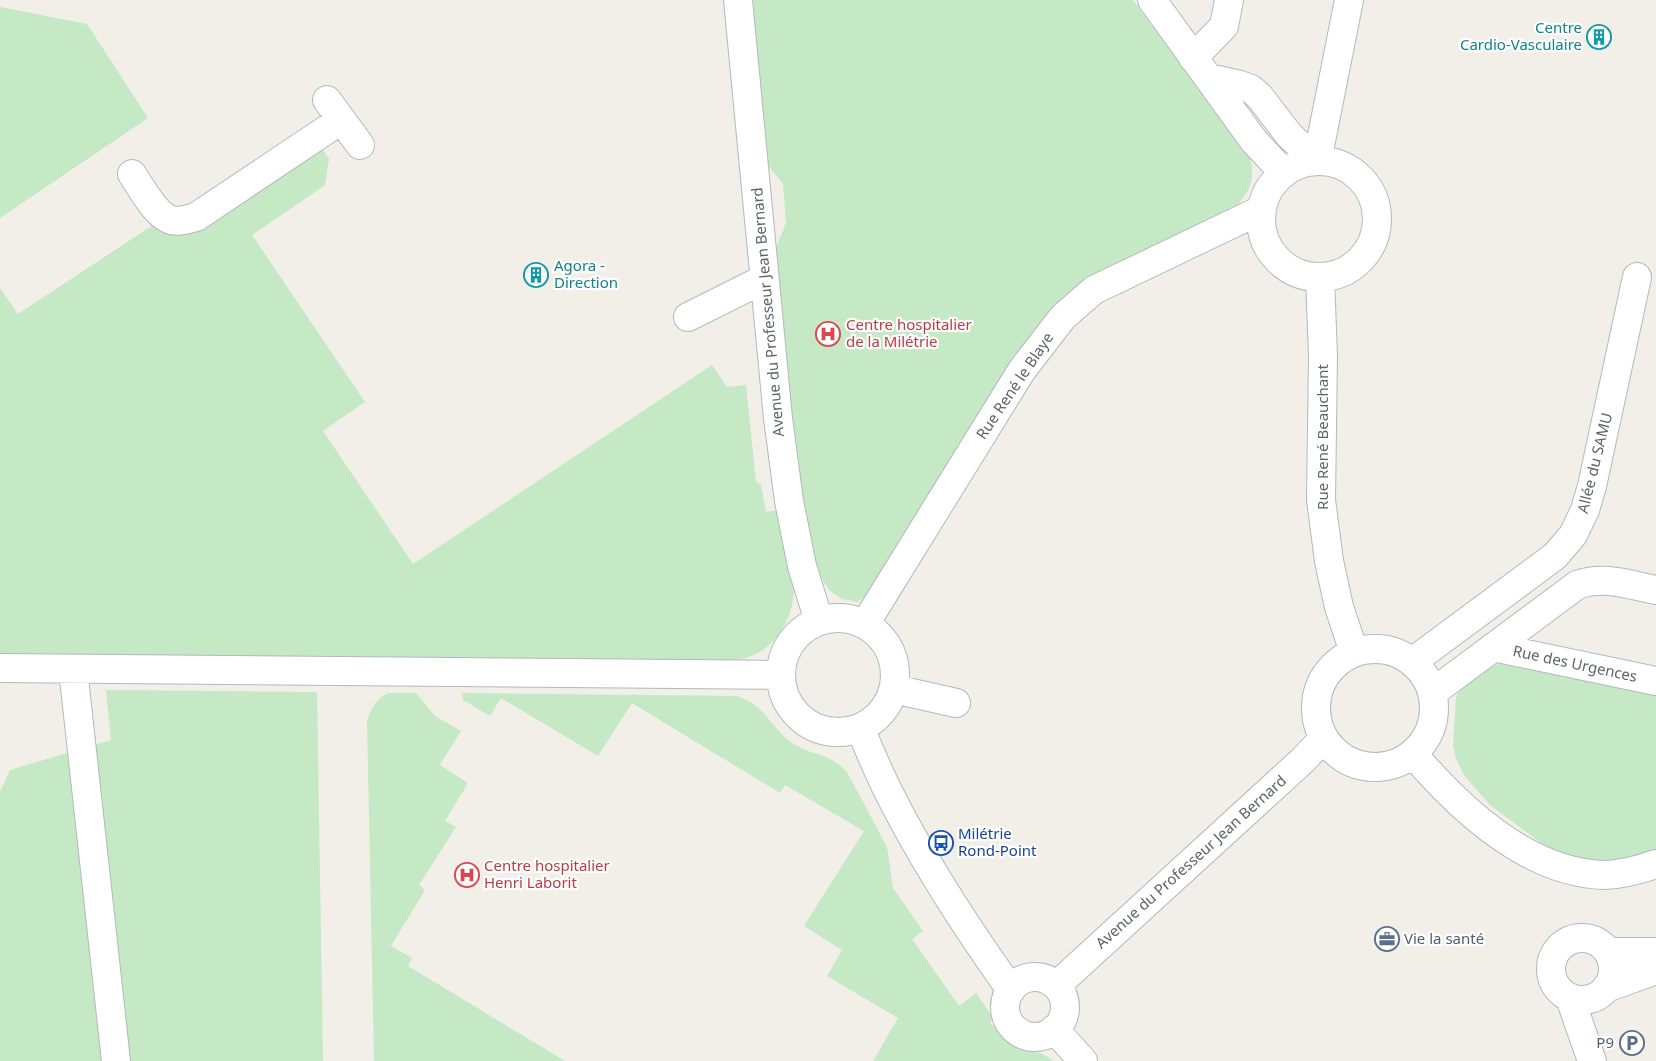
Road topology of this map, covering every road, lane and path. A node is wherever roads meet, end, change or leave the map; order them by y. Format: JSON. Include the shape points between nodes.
{"nodes":[{"id":1,"x":738,"y":0,"type":"edge"},
{"id":2,"x":1152,"y":0,"type":"edge"},
{"id":3,"x":1229,"y":0,"type":"edge"},
{"id":4,"x":1349,"y":0,"type":"edge"},
{"id":5,"x":1201,"y":68,"type":"junction"},
{"id":6,"x":360,"y":145,"type":"dead end"},
{"id":7,"x":1317,"y":161,"type":"junction"},
{"id":8,"x":1284,"y":173,"type":"junction"},
{"id":9,"x":132,"y":174,"type":"dead end"},
{"id":10,"x":1262,"y":210,"type":"junction"},
{"id":11,"x":1320,"y":277,"type":"junction"},
{"id":12,"x":1637,"y":277,"type":"dead end"},
{"id":13,"x":764,"y":279,"type":"junction"},
{"id":14,"x":688,"y":318,"type":"dead end"},
{"id":15,"x":1656,"y":590,"type":"edge"},
{"id":16,"x":819,"y":620,"type":"junction"},
{"id":17,"x":865,"y":624,"type":"junction"},
{"id":18,"x":1493,"y":647,"type":"junction"},
{"id":19,"x":1354,"y":652,"type":"junction"},
{"id":20,"x":1412,"y":662,"type":"junction"},
{"id":21,"x":0,"y":668,"type":"edge"},
{"id":22,"x":73,"y":669,"type":"junction"},
{"id":23,"x":780,"y":674,"type":"junction"},
{"id":24,"x":1656,"y":681,"type":"edge"},
{"id":25,"x":894,"y":689,"type":"junction"},
{"id":26,"x":1432,"y":693,"type":"junction"},
{"id":27,"x":956,"y":703,"type":"dead end"},
{"id":28,"x":860,"y":728,"type":"junction"},
{"id":29,"x":1324,"y":738,"type":"junction"},
{"id":30,"x":1413,"y":754,"type":"junction"},
{"id":31,"x":1656,"y":864,"type":"edge"},
{"id":32,"x":1608,"y":952,"type":"junction"},
{"id":33,"x":1656,"y":952,"type":"edge"},
{"id":34,"x":1656,"y":970,"type":"edge"},
{"id":35,"x":1056,"y":985,"type":"junction"},
{"id":36,"x":1606,"y":988,"type":"junction"},
{"id":37,"x":1011,"y":990,"type":"junction"},
{"id":38,"x":1570,"y":998,"type":"junction"},
{"id":39,"x":1054,"y":1029,"type":"junction"},
{"id":40,"x":116,"y":1061,"type":"edge"},
{"id":41,"x":1083,"y":1061,"type":"edge"},
{"id":42,"x":1592,"y":1061,"type":"edge"}],
"edges":[{"from":1,"to":13,"type":"street","name":"Avenue du Professeur Jean Bernard"},
{"from":2,"to":5,"type":"street"},
{"from":3,"to":5,"type":"street","via":[[1224,26]]},
{"from":4,"to":7,"type":"street"},
{"from":5,"to":7,"type":"street","via":[[1260,97],[1289,134]]},
{"from":5,"to":8,"type":"street","via":[[1254,141]]},
{"from":6,"to":9,"type":"street","via":[[334,110],[196,217],[185,220],[170,220],[158,212]]},
{"from":7,"to":8,"type":"street","via":[[1299,164]]},
{"from":7,"to":11,"type":"street","via":[[1352,171],[1365,184],[1377,214],[1371,245],[1362,258],[1336,275]]},
{"from":8,"to":10,"type":"street","via":[[1273,183]]},
{"from":10,"to":11,"type":"street","via":[[1261,227],[1275,257],[1288,269]]},
{"from":10,"to":17,"type":"street","name":"Rue René le Blaye","via":[[1094,290],[1063,317],[1022,370]]},
{"from":11,"to":19,"type":"street","name":"Rue René Beauchant","via":[[1323,356],[1321,500],[1329,561],[1339,607]]},
{"from":12,"to":20,"type":"street","name":"Allée du SAMU","via":[[1592,486],[1573,535],[1555,556]]},
{"from":13,"to":14,"type":"street"},
{"from":13,"to":16,"type":"street","name":"Avenue du Professeur Jean Bernard","via":[[775,476]]},
{"from":15,"to":18,"type":"street","via":[[1604,579],[1588,581],[1577,585]]},
{"from":16,"to":17,"type":"street","via":[[850,619]]},
{"from":16,"to":23,"type":"street","via":[[803,629],[791,642],[783,657]]},
{"from":17,"to":25,"type":"street","via":[[887,645],[896,674]]},
{"from":18,"to":24,"type":"street","name":"Rue des Urgences"},
{"from":18,"to":26,"type":"street"},
{"from":19,"to":20,"type":"street","via":[[1374,648],[1394,652]]},
{"from":19,"to":29,"type":"street","via":[[1337,663],[1324,678],[1317,698],[1317,719]]},
{"from":20,"to":26,"type":"street","via":[[1424,674]]},
{"from":21,"to":22,"type":"street"},
{"from":22,"to":23,"type":"street"},
{"from":22,"to":40,"type":"street"},
{"from":23,"to":28,"type":"street","via":[[788,705],[798,717],[813,727],[836,733]]},
{"from":25,"to":27,"type":"street"},
{"from":25,"to":28,"type":"street","via":[[875,719]]},
{"from":26,"to":30,"type":"street","via":[[1434,712],[1428,736]]},
{"from":28,"to":37,"type":"street","via":[[888,791],[923,855]]},
{"from":29,"to":30,"type":"street","via":[[1337,753],[1355,764],[1375,767],[1395,764]]},
{"from":29,"to":35,"type":"street","name":"Avenue du Professeur Jean Bernard"},
{"from":30,"to":31,"type":"street","via":[[1474,818],[1519,849],[1551,863],[1587,873],[1617,874]]},
{"from":32,"to":33,"type":"street"},
{"from":32,"to":36,"type":"street","via":[[1613,971]]},
{"from":32,"to":38,"type":"street","via":[[1596,941],[1579,938],[1569,941],[1554,955],[1551,975],[1558,989]]},
{"from":34,"to":36,"type":"street"},
{"from":35,"to":37,"type":"street","via":[[1041,977],[1033,977],[1017,983]]},
{"from":35,"to":39,"type":"street","via":[[1065,1004],[1064,1014]]},
{"from":36,"to":38,"type":"street","via":[[1590,999]]},
{"from":37,"to":39,"type":"street","via":[[1006,999],[1006,1009],[1014,1027],[1029,1036],[1046,1035]]},
{"from":38,"to":42,"type":"street"},
{"from":39,"to":41,"type":"street"}]}
